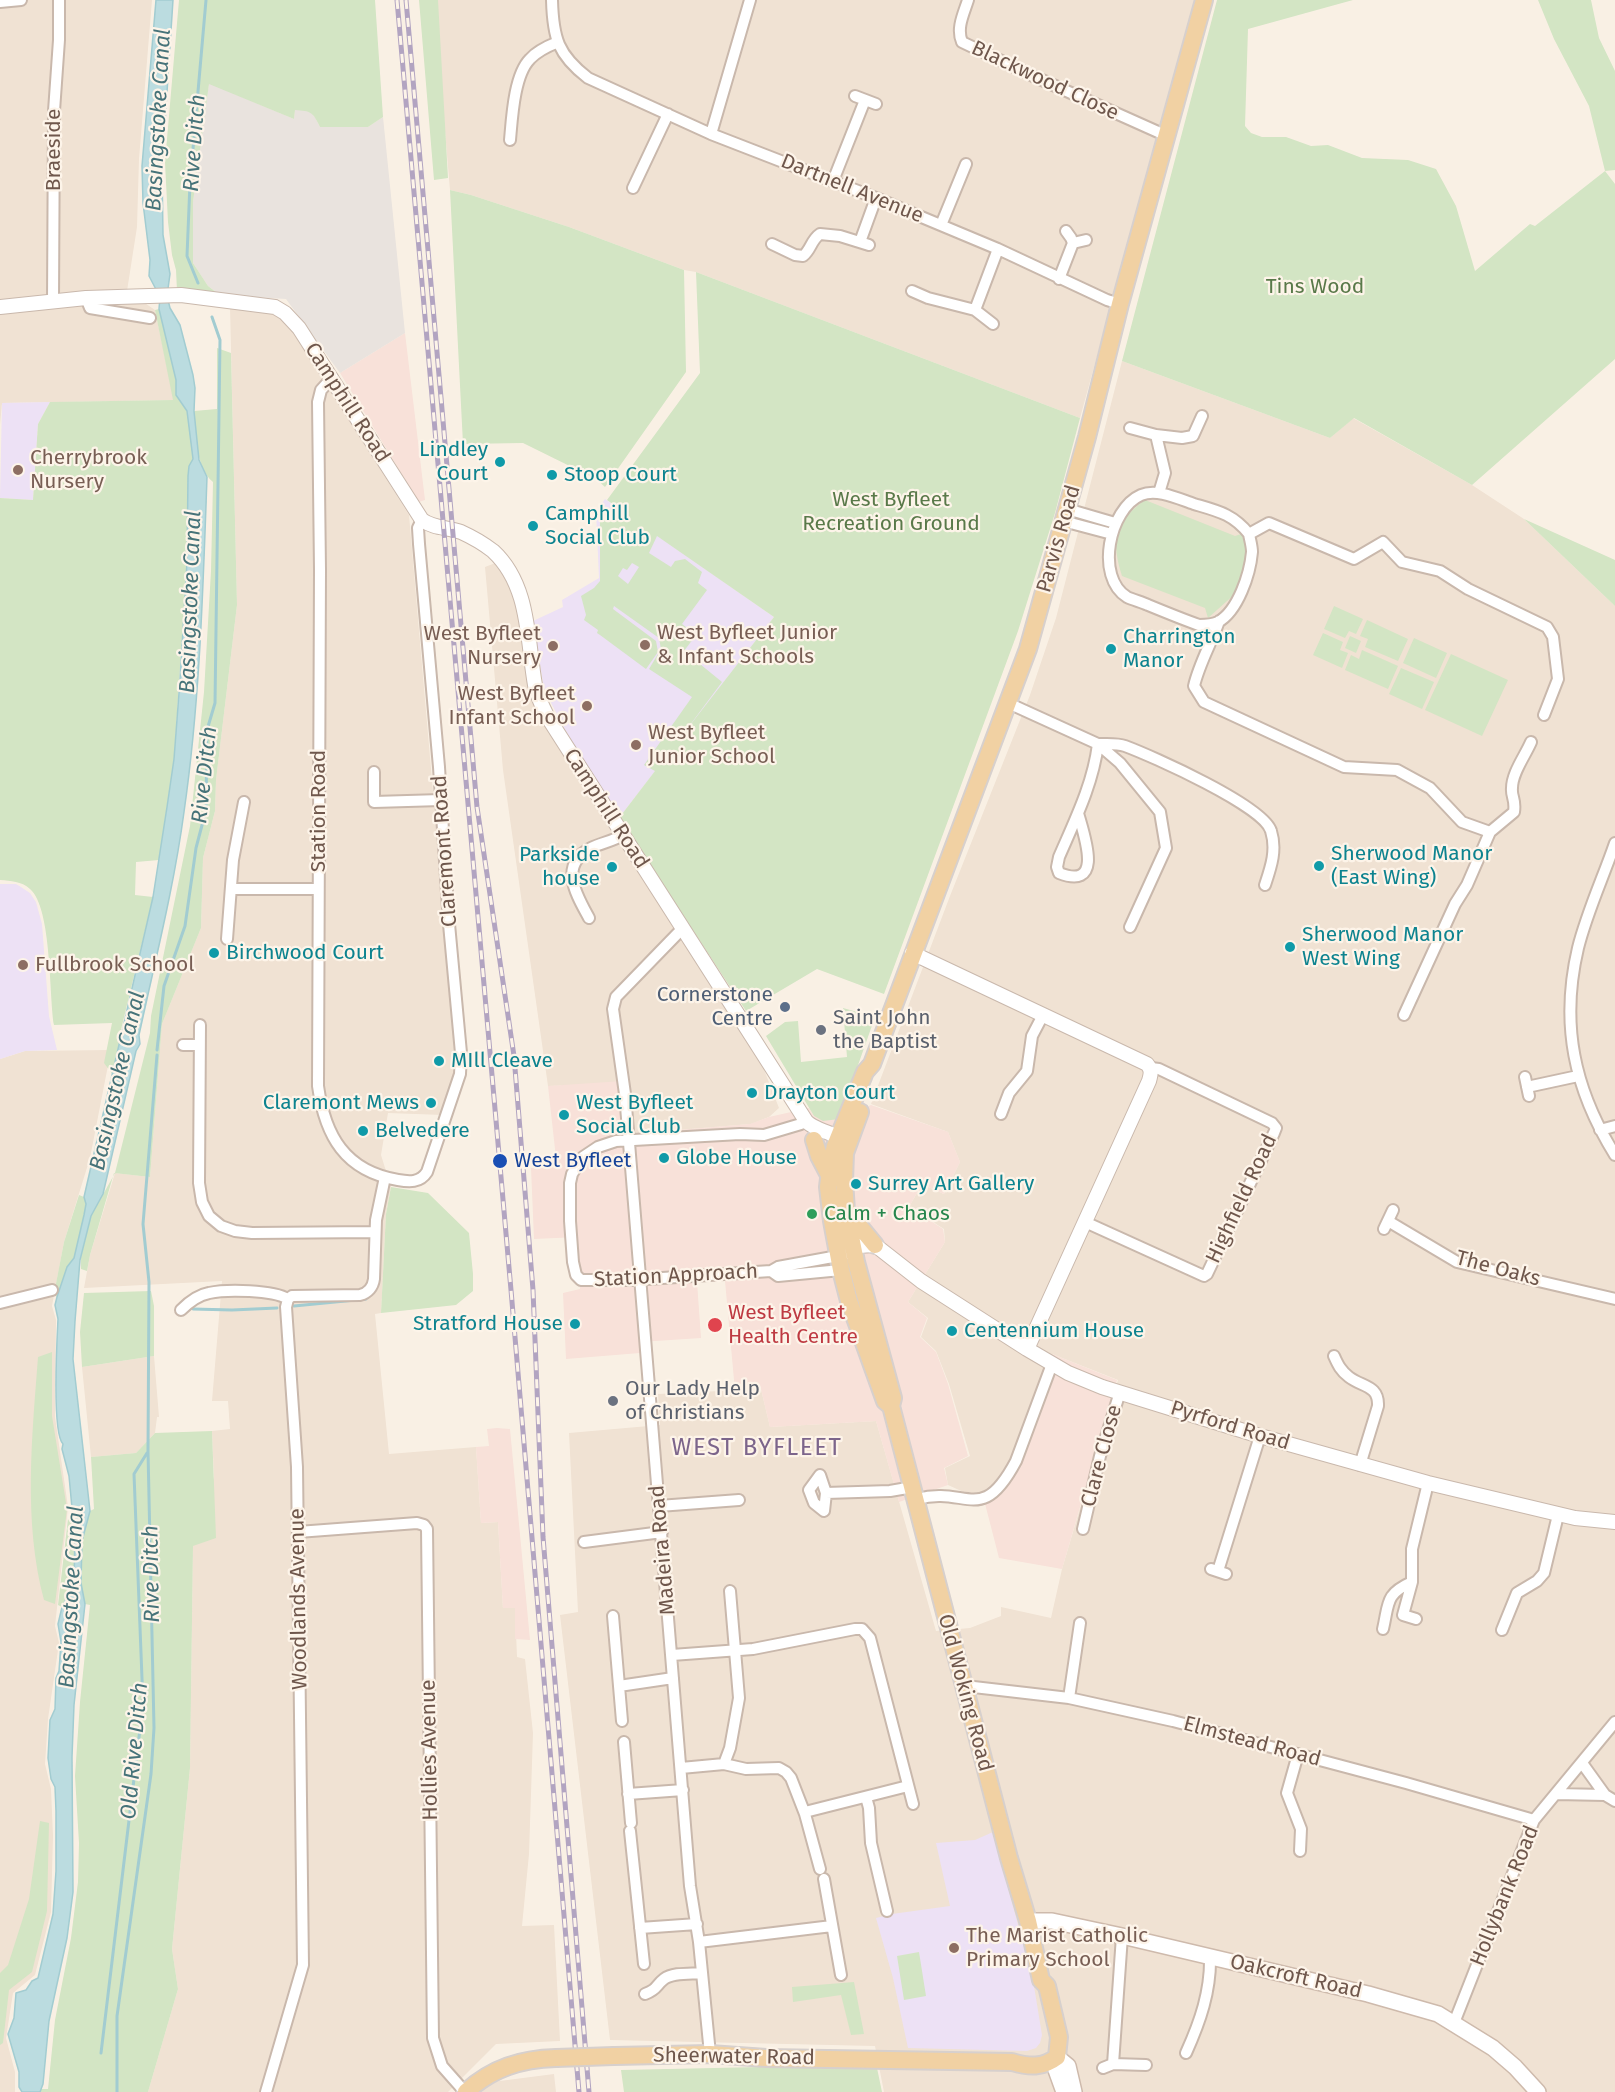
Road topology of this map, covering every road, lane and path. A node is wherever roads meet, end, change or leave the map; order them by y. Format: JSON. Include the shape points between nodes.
{"nodes":[{"id":1,"x":21,"y":0,"type":"edge"},
{"id":2,"x":59,"y":0,"type":"edge"},
{"id":3,"x":552,"y":0,"type":"edge"},
{"id":4,"x":750,"y":0,"type":"edge"},
{"id":5,"x":968,"y":0,"type":"edge"},
{"id":6,"x":1204,"y":0,"type":"edge"},
{"id":7,"x":0,"y":2,"type":"edge"},
{"id":8,"x":558,"y":42,"type":"junction"},
{"id":9,"x":865,"y":100,"type":"dead end"},
{"id":10,"x":668,"y":114,"type":"junction"},
{"id":11,"x":711,"y":134,"type":"junction"},
{"id":12,"x":1167,"y":136,"type":"junction"},
{"id":13,"x":510,"y":140,"type":"dead end"},
{"id":14,"x":966,"y":164,"type":"dead end"},
{"id":15,"x":833,"y":181,"type":"junction"},
{"id":16,"x":633,"y":188,"type":"dead end"},
{"id":17,"x":876,"y":198,"type":"junction"},
{"id":18,"x":941,"y":225,"type":"junction"},
{"id":19,"x":1066,"y":231,"type":"dead end"},
{"id":20,"x":1086,"y":240,"type":"dead end"},
{"id":21,"x":1072,"y":243,"type":"junction"},
{"id":22,"x":772,"y":244,"type":"dead end"},
{"id":23,"x":998,"y":249,"type":"junction"},
{"id":24,"x":1059,"y":279,"type":"junction"},
{"id":25,"x":912,"y":291,"type":"dead end"},
{"id":26,"x":86,"y":298,"type":"junction"},
{"id":27,"x":53,"y":301,"type":"junction"},
{"id":28,"x":1120,"y":304,"type":"junction"},
{"id":29,"x":0,"y":307,"type":"edge"},
{"id":30,"x":975,"y":310,"type":"junction"},
{"id":31,"x":150,"y":318,"type":"dead end"},
{"id":32,"x":993,"y":324,"type":"dead end"},
{"id":33,"x":332,"y":378,"type":"junction"},
{"id":34,"x":1202,"y":416,"type":"dead end"},
{"id":35,"x":1130,"y":428,"type":"dead end"},
{"id":36,"x":1156,"y":435,"type":"junction"},
{"id":37,"x":1159,"y":493,"type":"junction"},
{"id":38,"x":1065,"y":515,"type":"junction"},
{"id":39,"x":422,"y":520,"type":"junction"},
{"id":40,"x":1115,"y":523,"type":"junction"},
{"id":41,"x":1112,"y":534,"type":"junction"},
{"id":42,"x":1249,"y":534,"type":"junction"},
{"id":43,"x":1219,"y":621,"type":"junction"},
{"id":44,"x":1008,"y":703,"type":"junction"},
{"id":45,"x":1544,"y":715,"type":"dead end"},
{"id":46,"x":1531,"y":742,"type":"dead end"},
{"id":47,"x":1098,"y":744,"type":"junction"},
{"id":48,"x":374,"y":772,"type":"dead end"},
{"id":49,"x":441,"y":800,"type":"junction"},
{"id":50,"x":244,"y":802,"type":"dead end"},
{"id":51,"x":1078,"y":813,"type":"junction"},
{"id":52,"x":1490,"y":832,"type":"junction"},
{"id":53,"x":622,"y":835,"type":"junction"},
{"id":54,"x":1615,"y":843,"type":"edge"},
{"id":55,"x":1265,"y":885,"type":"dead end"},
{"id":56,"x":231,"y":889,"type":"junction"},
{"id":57,"x":318,"y":890,"type":"junction"},
{"id":58,"x":589,"y":918,"type":"dead end"},
{"id":59,"x":1130,"y":927,"type":"dead end"},
{"id":60,"x":682,"y":929,"type":"junction"},
{"id":61,"x":227,"y":939,"type":"dead end"},
{"id":62,"x":912,"y":953,"type":"junction"},
{"id":63,"x":1043,"y":1015,"type":"junction"},
{"id":64,"x":1404,"y":1016,"type":"dead end"},
{"id":65,"x":200,"y":1025,"type":"dead end"},
{"id":66,"x":183,"y":1045,"type":"dead end"},
{"id":67,"x":199,"y":1045,"type":"junction"},
{"id":68,"x":1150,"y":1068,"type":"junction"},
{"id":69,"x":1578,"y":1076,"type":"junction"},
{"id":70,"x":1527,"y":1087,"type":"dead end"},
{"id":71,"x":1001,"y":1114,"type":"dead end"},
{"id":72,"x":801,"y":1118,"type":"junction"},
{"id":73,"x":1615,"y":1126,"type":"edge"},
{"id":74,"x":1600,"y":1131,"type":"junction"},
{"id":75,"x":629,"y":1140,"type":"junction"},
{"id":76,"x":814,"y":1140,"type":"junction"},
{"id":77,"x":842,"y":1144,"type":"junction"},
{"id":78,"x":1615,"y":1155,"type":"edge"},
{"id":79,"x":829,"y":1175,"type":"junction"},
{"id":80,"x":385,"y":1177,"type":"junction"},
{"id":81,"x":424,"y":1177,"type":"joint"},
{"id":82,"x":846,"y":1211,"type":"junction"},
{"id":83,"x":1388,"y":1220,"type":"dead end"},
{"id":84,"x":1085,"y":1222,"type":"junction"},
{"id":85,"x":375,"y":1232,"type":"junction"},
{"id":86,"x":876,"y":1246,"type":"junction"},
{"id":87,"x":847,"y":1259,"type":"junction"},
{"id":88,"x":641,"y":1279,"type":"junction"},
{"id":89,"x":52,"y":1290,"type":"dead end"},
{"id":90,"x":288,"y":1299,"type":"junction"},
{"id":91,"x":1615,"y":1299,"type":"edge"},
{"id":92,"x":0,"y":1303,"type":"edge"},
{"id":93,"x":181,"y":1310,"type":"dead end"},
{"id":94,"x":1027,"y":1349,"type":"junction"},
{"id":95,"x":1052,"y":1364,"type":"junction"},
{"id":96,"x":1334,"y":1365,"type":"dead end"},
{"id":97,"x":1120,"y":1392,"type":"junction"},
{"id":98,"x":1260,"y":1436,"type":"junction"},
{"id":99,"x":1360,"y":1465,"type":"junction"},
{"id":100,"x":1428,"y":1483,"type":"junction"},
{"id":101,"x":826,"y":1493,"type":"dead end"},
{"id":102,"x":915,"y":1493,"type":"junction"},
{"id":103,"x":739,"y":1500,"type":"dead end"},
{"id":104,"x":659,"y":1506,"type":"junction"},
{"id":105,"x":1558,"y":1515,"type":"junction"},
{"id":106,"x":1615,"y":1522,"type":"edge"},
{"id":107,"x":1087,"y":1524,"type":"dead end"},
{"id":108,"x":298,"y":1532,"type":"junction"},
{"id":109,"x":662,"y":1532,"type":"junction"},
{"id":110,"x":608,"y":1540,"type":"junction"},
{"id":111,"x":584,"y":1542,"type":"dead end"},
{"id":112,"x":608,"y":1552,"type":"dead end"},
{"id":113,"x":1218,"y":1571,"type":"dead end"},
{"id":114,"x":1412,"y":1582,"type":"junction"},
{"id":115,"x":730,"y":1592,"type":"dead end"},
{"id":116,"x":613,"y":1616,"type":"dead end"},
{"id":117,"x":1416,"y":1619,"type":"dead end"},
{"id":118,"x":1080,"y":1623,"type":"dead end"},
{"id":119,"x":1507,"y":1626,"type":"dead end"},
{"id":120,"x":1383,"y":1629,"type":"dead end"},
{"id":121,"x":736,"y":1651,"type":"junction"},
{"id":122,"x":672,"y":1655,"type":"junction"},
{"id":123,"x":673,"y":1678,"type":"junction"},
{"id":124,"x":619,"y":1686,"type":"junction"},
{"id":125,"x":965,"y":1686,"type":"junction"},
{"id":126,"x":1069,"y":1698,"type":"junction"},
{"id":127,"x":622,"y":1721,"type":"dead end"},
{"id":128,"x":1615,"y":1722,"type":"edge"},
{"id":129,"x":624,"y":1742,"type":"dead end"},
{"id":130,"x":1298,"y":1754,"type":"junction"},
{"id":131,"x":1582,"y":1763,"type":"junction"},
{"id":132,"x":724,"y":1764,"type":"junction"},
{"id":133,"x":681,"y":1768,"type":"junction"},
{"id":134,"x":908,"y":1786,"type":"junction"},
{"id":135,"x":682,"y":1790,"type":"junction"},
{"id":136,"x":628,"y":1794,"type":"junction"},
{"id":137,"x":1556,"y":1794,"type":"junction"},
{"id":138,"x":1605,"y":1795,"type":"junction"},
{"id":139,"x":866,"y":1797,"type":"junction"},
{"id":140,"x":1615,"y":1802,"type":"edge"},
{"id":141,"x":913,"y":1804,"type":"dead end"},
{"id":142,"x":805,"y":1812,"type":"junction"},
{"id":143,"x":1534,"y":1820,"type":"junction"},
{"id":144,"x":1300,"y":1851,"type":"dead end"},
{"id":145,"x":887,"y":1911,"type":"dead end"},
{"id":146,"x":1028,"y":1921,"type":"junction"},
{"id":147,"x":697,"y":1924,"type":"junction"},
{"id":148,"x":832,"y":1926,"type":"junction"},
{"id":149,"x":640,"y":1928,"type":"junction"},
{"id":150,"x":1122,"y":1936,"type":"junction"},
{"id":151,"x":699,"y":1942,"type":"junction"},
{"id":152,"x":1209,"y":1956,"type":"junction"},
{"id":153,"x":644,"y":1965,"type":"dead end"},
{"id":154,"x":702,"y":1973,"type":"junction"},
{"id":155,"x":841,"y":1975,"type":"dead end"},
{"id":156,"x":645,"y":1993,"type":"dead end"},
{"id":157,"x":1454,"y":2023,"type":"junction"},
{"id":158,"x":1186,"y":2053,"type":"dead end"},
{"id":159,"x":710,"y":2054,"type":"junction"},
{"id":160,"x":1057,"y":2056,"type":"junction"},
{"id":161,"x":1146,"y":2065,"type":"dead end"},
{"id":162,"x":266,"y":2092,"type":"edge"},
{"id":163,"x":465,"y":2092,"type":"edge"},
{"id":164,"x":1064,"y":2092,"type":"edge"},
{"id":165,"x":1074,"y":2092,"type":"edge"},
{"id":166,"x":1538,"y":2092,"type":"edge"}],
"edges":[{"from":1,"to":7,"type":"street"},
{"from":2,"to":27,"type":"street","name":"Braeside"},
{"from":3,"to":8,"type":"street"},
{"from":4,"to":11,"type":"street"},
{"from":5,"to":12,"type":"street","name":"Blackwood Close","via":[[960,25],[962,42]]},
{"from":6,"to":12,"type":"main road","name":"Parvis Road"},
{"from":8,"to":10,"type":"street","name":"Dartnell Avenue","via":[[571,64],[588,78]]},
{"from":8,"to":13,"type":"street","via":[[529,59],[521,74]]},
{"from":9,"to":15,"type":"street"},
{"from":10,"to":11,"type":"street","name":"Dartnell Avenue"},
{"from":10,"to":16,"type":"street"},
{"from":11,"to":15,"type":"street","name":"Dartnell Avenue"},
{"from":12,"to":28,"type":"main road","name":"Parvis Road"},
{"from":14,"to":18,"type":"street","via":[[962,185]]},
{"from":15,"to":17,"type":"street","name":"Dartnell Avenue"},
{"from":17,"to":18,"type":"street","name":"Dartnell Avenue"},
{"from":17,"to":22,"type":"street","via":[[864,243],[819,234],[803,256]]},
{"from":18,"to":23,"type":"street","name":"Dartnell Avenue"},
{"from":19,"to":21,"type":"street"},
{"from":20,"to":21,"type":"street"},
{"from":21,"to":24,"type":"street"},
{"from":23,"to":24,"type":"street","name":"Dartnell Avenue"},
{"from":23,"to":30,"type":"street"},
{"from":24,"to":28,"type":"street","name":"Dartnell Avenue"},
{"from":25,"to":30,"type":"street"},
{"from":26,"to":27,"type":"street","name":"Camphill Road"},
{"from":26,"to":31,"type":"street","via":[[90,308]]},
{"from":26,"to":33,"type":"street","name":"Camphill Road","via":[[181,295],[278,308],[294,322]]},
{"from":27,"to":29,"type":"street","name":"Camphill Road"},
{"from":28,"to":38,"type":"main road","name":"Parvis Road"},
{"from":30,"to":32,"type":"street"},
{"from":33,"to":39,"type":"street","name":"Camphill Road"},
{"from":33,"to":57,"type":"street","name":"Station Road","via":[[321,390],[318,402]]},
{"from":34,"to":36,"type":"street","via":[[1193,436]]},
{"from":35,"to":36,"type":"street"},
{"from":36,"to":37,"type":"street","via":[[1165,473]]},
{"from":37,"to":40,"type":"street","via":[[1142,495],[1129,504]]},
{"from":37,"to":42,"type":"street","via":[[1215,510],[1238,521]]},
{"from":38,"to":40,"type":"street"},
{"from":38,"to":41,"type":"street"},
{"from":38,"to":44,"type":"main road","name":"Parvis Road","via":[[1028,649]]},
{"from":39,"to":49,"type":"street","name":"Claremont Road","via":[[419,544]]},
{"from":39,"to":53,"type":"street","name":"Camphill Road","via":[[479,541],[507,567],[524,610],[536,687],[547,716]]},
{"from":40,"to":41,"type":"street"},
{"from":41,"to":43,"type":"street","via":[[1109,563],[1115,583],[1126,596],[1199,626]]},
{"from":42,"to":43,"type":"street","via":[[1249,570],[1240,596]]},
{"from":42,"to":45,"type":"street","via":[[1269,523],[1354,559],[1383,542],[1402,562],[1440,571],[1547,627],[1553,637],[1558,680]]},
{"from":43,"to":52,"type":"street","via":[[1197,670],[1194,687],[1204,702],[1344,768],[1396,770],[1430,788],[1462,822]]},
{"from":44,"to":47,"type":"street"},
{"from":44,"to":62,"type":"main road","name":"Parvis Road"},
{"from":46,"to":52,"type":"street","via":[[1514,778],[1514,812]]},
{"from":47,"to":51,"type":"street","via":[[1095,769]]},
{"from":47,"to":55,"type":"street","via":[[1123,745],[1226,793],[1260,815],[1271,830],[1274,861]]},
{"from":47,"to":59,"type":"street","via":[[1120,763],[1160,812],[1166,848]]},
{"from":48,"to":49,"type":"street","via":[[374,802]]},
{"from":49,"to":81,"type":"street","name":"Claremont Road","via":[[461,1053],[451,1105]]},
{"from":50,"to":56,"type":"street"},
{"from":51,"to":51,"type":"street","via":[[1088,861],[1087,870],[1076,878],[1059,873],[1056,867]]},
{"from":52,"to":64,"type":"street"},
{"from":53,"to":58,"type":"street","via":[[581,853],[575,864],[572,881],[579,908]]},
{"from":53,"to":60,"type":"street","name":"Camphill Road"},
{"from":54,"to":69,"type":"street","via":[[1575,966],[1571,1021]]},
{"from":56,"to":57,"type":"street"},
{"from":56,"to":61,"type":"street"},
{"from":57,"to":80,"type":"street","name":"Station Road","via":[[321,1100],[336,1141],[347,1158]]},
{"from":60,"to":72,"type":"street","name":"Camphill Road"},
{"from":60,"to":75,"type":"street","name":"Madeira Road","via":[[614,1001]]},
{"from":62,"to":63,"type":"street","name":"Highfield Road"},
{"from":62,"to":77,"type":"main road","name":"Parvis Road","via":[[872,1064],[865,1072]]},
{"from":63,"to":68,"type":"street","name":"Highfield Road"},
{"from":63,"to":71,"type":"street","via":[[1032,1036],[1027,1071],[1010,1093]]},
{"from":65,"to":67,"type":"street"},
{"from":66,"to":67,"type":"street"},
{"from":67,"to":85,"type":"street","via":[[199,1183],[202,1202],[212,1218],[224,1227],[247,1233]]},
{"from":68,"to":84,"type":"street","via":[[1149,1081]]},
{"from":68,"to":84,"type":"street","name":"Highfield Road","via":[[1272,1123],[1274,1133],[1204,1276]]},
{"from":69,"to":70,"type":"street"},
{"from":69,"to":74,"type":"street"},
{"from":72,"to":75,"type":"street","via":[[764,1135]]},
{"from":72,"to":76,"type":"street","name":"Camphill Road","via":[[807,1135]]},
{"from":72,"to":77,"type":"street","name":"Camphill Road"},
{"from":73,"to":74,"type":"street"},
{"from":74,"to":78,"type":"street"},
{"from":75,"to":88,"type":"street","name":"Madeira Road"},
{"from":75,"to":88,"type":"street","name":"Station Approach","via":[[598,1147],[578,1162],[570,1184],[570,1241],[574,1269],[581,1280]]},
{"from":76,"to":77,"type":"street"},
{"from":76,"to":79,"type":"main road"},
{"from":77,"to":79,"type":"main road","name":"Old Woking Road"},
{"from":77,"to":82,"type":"main road","name":"Old Woking Road"},
{"from":79,"to":87,"type":"main road","name":"Old Woking Road","via":[[832,1221]]},
{"from":80,"to":81,"type":"street","name":"Station Road","via":[[413,1181]]},
{"from":80,"to":85,"type":"street"},
{"from":82,"to":86,"type":"main road"},
{"from":82,"to":87,"type":"main road","name":"Old Woking Road"},
{"from":83,"to":91,"type":"street","name":"The Oaks","via":[[1457,1262]]},
{"from":84,"to":94,"type":"street"},
{"from":85,"to":90,"type":"street","via":[[374,1282],[367,1292]]},
{"from":86,"to":87,"type":"street","via":[[862,1245]]},
{"from":86,"to":94,"type":"street","name":"Pyrford Road","via":[[921,1281]]},
{"from":87,"to":88,"type":"street","name":"Station Approach","via":[[771,1271]]},
{"from":87,"to":102,"type":"main road","name":"Old Woking Road","via":[[864,1345],[885,1401],[891,1406]]},
{"from":88,"to":104,"type":"street","name":"Madeira Road"},
{"from":89,"to":92,"type":"street"},
{"from":90,"to":93,"type":"street","via":[[274,1293],[213,1292]]},
{"from":90,"to":108,"type":"street","name":"Woodlands Avenue","via":[[285,1312]]},
{"from":94,"to":95,"type":"street","name":"Pyrford Road"},
{"from":95,"to":97,"type":"street","name":"Pyrford Road"},
{"from":95,"to":102,"type":"street","via":[[1016,1461],[995,1492],[977,1500]]},
{"from":96,"to":99,"type":"street","via":[[1378,1397]]},
{"from":97,"to":98,"type":"street","name":"Pyrford Road"},
{"from":97,"to":107,"type":"street","name":"Clare Close","via":[[1100,1456]]},
{"from":98,"to":99,"type":"street","name":"Pyrford Road"},
{"from":98,"to":113,"type":"street"},
{"from":99,"to":100,"type":"street","name":"Pyrford Road"},
{"from":100,"to":105,"type":"street","name":"Pyrford Road"},
{"from":100,"to":114,"type":"street","via":[[1412,1549]]},
{"from":101,"to":102,"type":"street"},
{"from":102,"to":125,"type":"main road","name":"Old Woking Road"},
{"from":103,"to":104,"type":"street"},
{"from":104,"to":109,"type":"street","name":"Madeira Road"},
{"from":105,"to":106,"type":"street","name":"Pyrford Road"},
{"from":105,"to":119,"type":"street","via":[[1544,1573],[1517,1593]]},
{"from":108,"to":162,"type":"street","name":"Woodlands Avenue","via":[[303,1965]]},
{"from":108,"to":163,"type":"street","name":"Hollies Avenue","via":[[417,1523],[427,1528],[434,2038],[442,2066]]},
{"from":109,"to":110,"type":"street"},
{"from":109,"to":122,"type":"street","name":"Madeira Road"},
{"from":110,"to":111,"type":"street"},
{"from":110,"to":112,"type":"street"},
{"from":114,"to":117,"type":"street","via":[[1403,1615]]},
{"from":114,"to":120,"type":"street","via":[[1391,1596]]},
{"from":115,"to":121,"type":"street"},
{"from":116,"to":124,"type":"street"},
{"from":118,"to":126,"type":"street"},
{"from":121,"to":122,"type":"street"},
{"from":121,"to":132,"type":"street","via":[[739,1698]]},
{"from":121,"to":134,"type":"street","via":[[855,1629],[865,1631]]},
{"from":122,"to":123,"type":"street","name":"Madeira Road"},
{"from":123,"to":124,"type":"street"},
{"from":123,"to":133,"type":"street","name":"Madeira Road"},
{"from":124,"to":127,"type":"street"},
{"from":125,"to":126,"type":"street","name":"Elmstead Road"},
{"from":125,"to":146,"type":"main road","name":"Old Woking Road"},
{"from":126,"to":130,"type":"street","name":"Elmstead Road"},
{"from":128,"to":131,"type":"street","name":"Hollybank Road"},
{"from":129,"to":136,"type":"street"},
{"from":130,"to":143,"type":"street","name":"Elmstead Road"},
{"from":130,"to":144,"type":"street","via":[[1287,1793],[1301,1828]]},
{"from":131,"to":137,"type":"street","name":"Hollybank Road"},
{"from":131,"to":138,"type":"street"},
{"from":132,"to":133,"type":"street"},
{"from":132,"to":142,"type":"street","via":[[786,1772]]},
{"from":133,"to":135,"type":"street","name":"Madeira Road"},
{"from":134,"to":139,"type":"street"},
{"from":134,"to":141,"type":"street"},
{"from":135,"to":136,"type":"street"},
{"from":135,"to":147,"type":"street","name":"Madeira Road"},
{"from":136,"to":149,"type":"street"},
{"from":137,"to":138,"type":"street"},
{"from":137,"to":143,"type":"street","name":"Hollybank Road"},
{"from":138,"to":140,"type":"street"},
{"from":139,"to":142,"type":"street"},
{"from":139,"to":145,"type":"street"},
{"from":142,"to":148,"type":"street"},
{"from":143,"to":157,"type":"street","name":"Hollybank Road"},
{"from":146,"to":150,"type":"main road","name":"Oakcroft Road","via":[[1052,1921]]},
{"from":146,"to":160,"type":"main road","name":"Old Woking Road","via":[[1041,1980],[1038,1989],[1049,2046]]},
{"from":147,"to":149,"type":"street"},
{"from":147,"to":151,"type":"street","name":"Madeira Road"},
{"from":148,"to":151,"type":"street"},
{"from":148,"to":155,"type":"street"},
{"from":149,"to":153,"type":"street"},
{"from":150,"to":152,"type":"main road","name":"Oakcroft Road"},
{"from":150,"to":161,"type":"street","via":[[1108,2066]]},
{"from":151,"to":154,"type":"street","name":"Madeira Road"},
{"from":152,"to":157,"type":"main road","name":"Oakcroft Road","via":[[1408,2004]]},
{"from":152,"to":158,"type":"street","via":[[1210,1978],[1199,2024]]},
{"from":154,"to":156,"type":"street","via":[[670,1975],[655,1990]]},
{"from":154,"to":159,"type":"street","name":"Madeira Road"},
{"from":157,"to":166,"type":"main road","name":"Oakcroft Road","via":[[1493,2048]]},
{"from":159,"to":160,"type":"main road","name":"Sheerwater Road","via":[[1024,2065],[1048,2064]]},
{"from":159,"to":163,"type":"main road","name":"Sheerwater Road","bridge":true,"via":[[527,2060],[486,2075]]},
{"from":160,"to":164,"type":"main road","name":"Old Woking Road","via":[[1056,2070]]},
{"from":160,"to":165,"type":"main road","name":"Old Woking Road","via":[[1068,2066]]}]}
